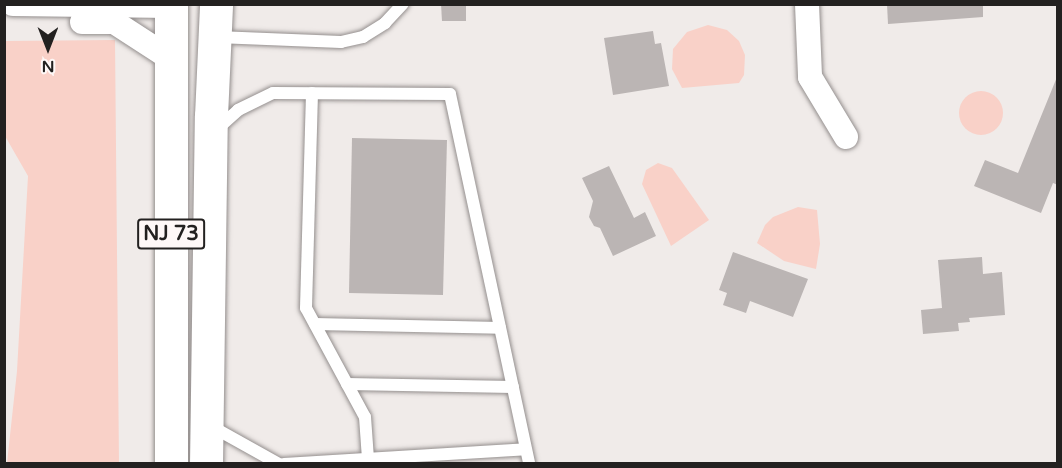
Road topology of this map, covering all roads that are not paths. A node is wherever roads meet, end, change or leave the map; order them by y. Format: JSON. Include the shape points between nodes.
{"nodes":[{"id":1,"x":13,"y":4,"type":"edge"},
{"id":2,"x":216,"y":4,"type":"edge"},
{"id":3,"x":403,"y":4,"type":"edge"},
{"id":4,"x":807,"y":4,"type":"edge"},
{"id":5,"x":34,"y":5,"type":"edge"},
{"id":6,"x":171,"y":5,"type":"edge"},
{"id":7,"x":215,"y":37,"type":"junction"},
{"id":8,"x":171,"y":59,"type":"junction"},
{"id":9,"x":312,"y":93,"type":"junction"},
{"id":10,"x":211,"y":127,"type":"junction"},
{"id":11,"x":846,"y":137,"type":"dead end"},
{"id":12,"x":315,"y":324,"type":"junction"},
{"id":13,"x":500,"y":328,"type":"junction"},
{"id":14,"x":347,"y":384,"type":"junction"},
{"id":15,"x":513,"y":387,"type":"junction"},
{"id":16,"x":207,"y":424,"type":"junction"},
{"id":17,"x":526,"y":449,"type":"junction"},
{"id":18,"x":368,"y":459,"type":"junction"},
{"id":19,"x":171,"y":464,"type":"edge"},
{"id":20,"x":206,"y":464,"type":"edge"},
{"id":21,"x":279,"y":464,"type":"edge"},
{"id":22,"x":284,"y":464,"type":"edge"},
{"id":23,"x":529,"y":464,"type":"edge"}],
"edges":[{"from":1,"to":5,"type":"street"},
{"from":2,"to":7,"type":"highway","number":"NJ 73"},
{"from":3,"to":7,"type":"lane","via":[[385,23],[363,37],[340,42]]},
{"from":4,"to":11,"type":"street","via":[[810,77]]},
{"from":5,"to":6,"type":"street"},
{"from":5,"to":8,"type":"street","via":[[62,22],[114,22]]},
{"from":6,"to":8,"type":"highway","number":"NJ 73"},
{"from":6,"to":10,"type":"highway","via":[[190,21],[194,32],[195,92]]},
{"from":7,"to":10,"type":"highway","number":"NJ 73"},
{"from":8,"to":19,"type":"highway","number":"NJ 73"},
{"from":9,"to":10,"type":"lane","via":[[273,93]]},
{"from":9,"to":12,"type":"lane","via":[[306,308]]},
{"from":9,"to":13,"type":"lane","via":[[450,94]]},
{"from":10,"to":16,"type":"highway","number":"NJ 73"},
{"from":12,"to":13,"type":"lane"},
{"from":12,"to":14,"type":"lane"},
{"from":13,"to":15,"type":"lane"},
{"from":14,"to":15,"type":"lane"},
{"from":14,"to":18,"type":"lane","via":[[365,417]]},
{"from":15,"to":17,"type":"lane"},
{"from":16,"to":20,"type":"highway","number":"NJ 73"},
{"from":16,"to":21,"type":"lane"},
{"from":17,"to":18,"type":"lane"},
{"from":17,"to":23,"type":"lane"},
{"from":18,"to":22,"type":"lane"}]}
